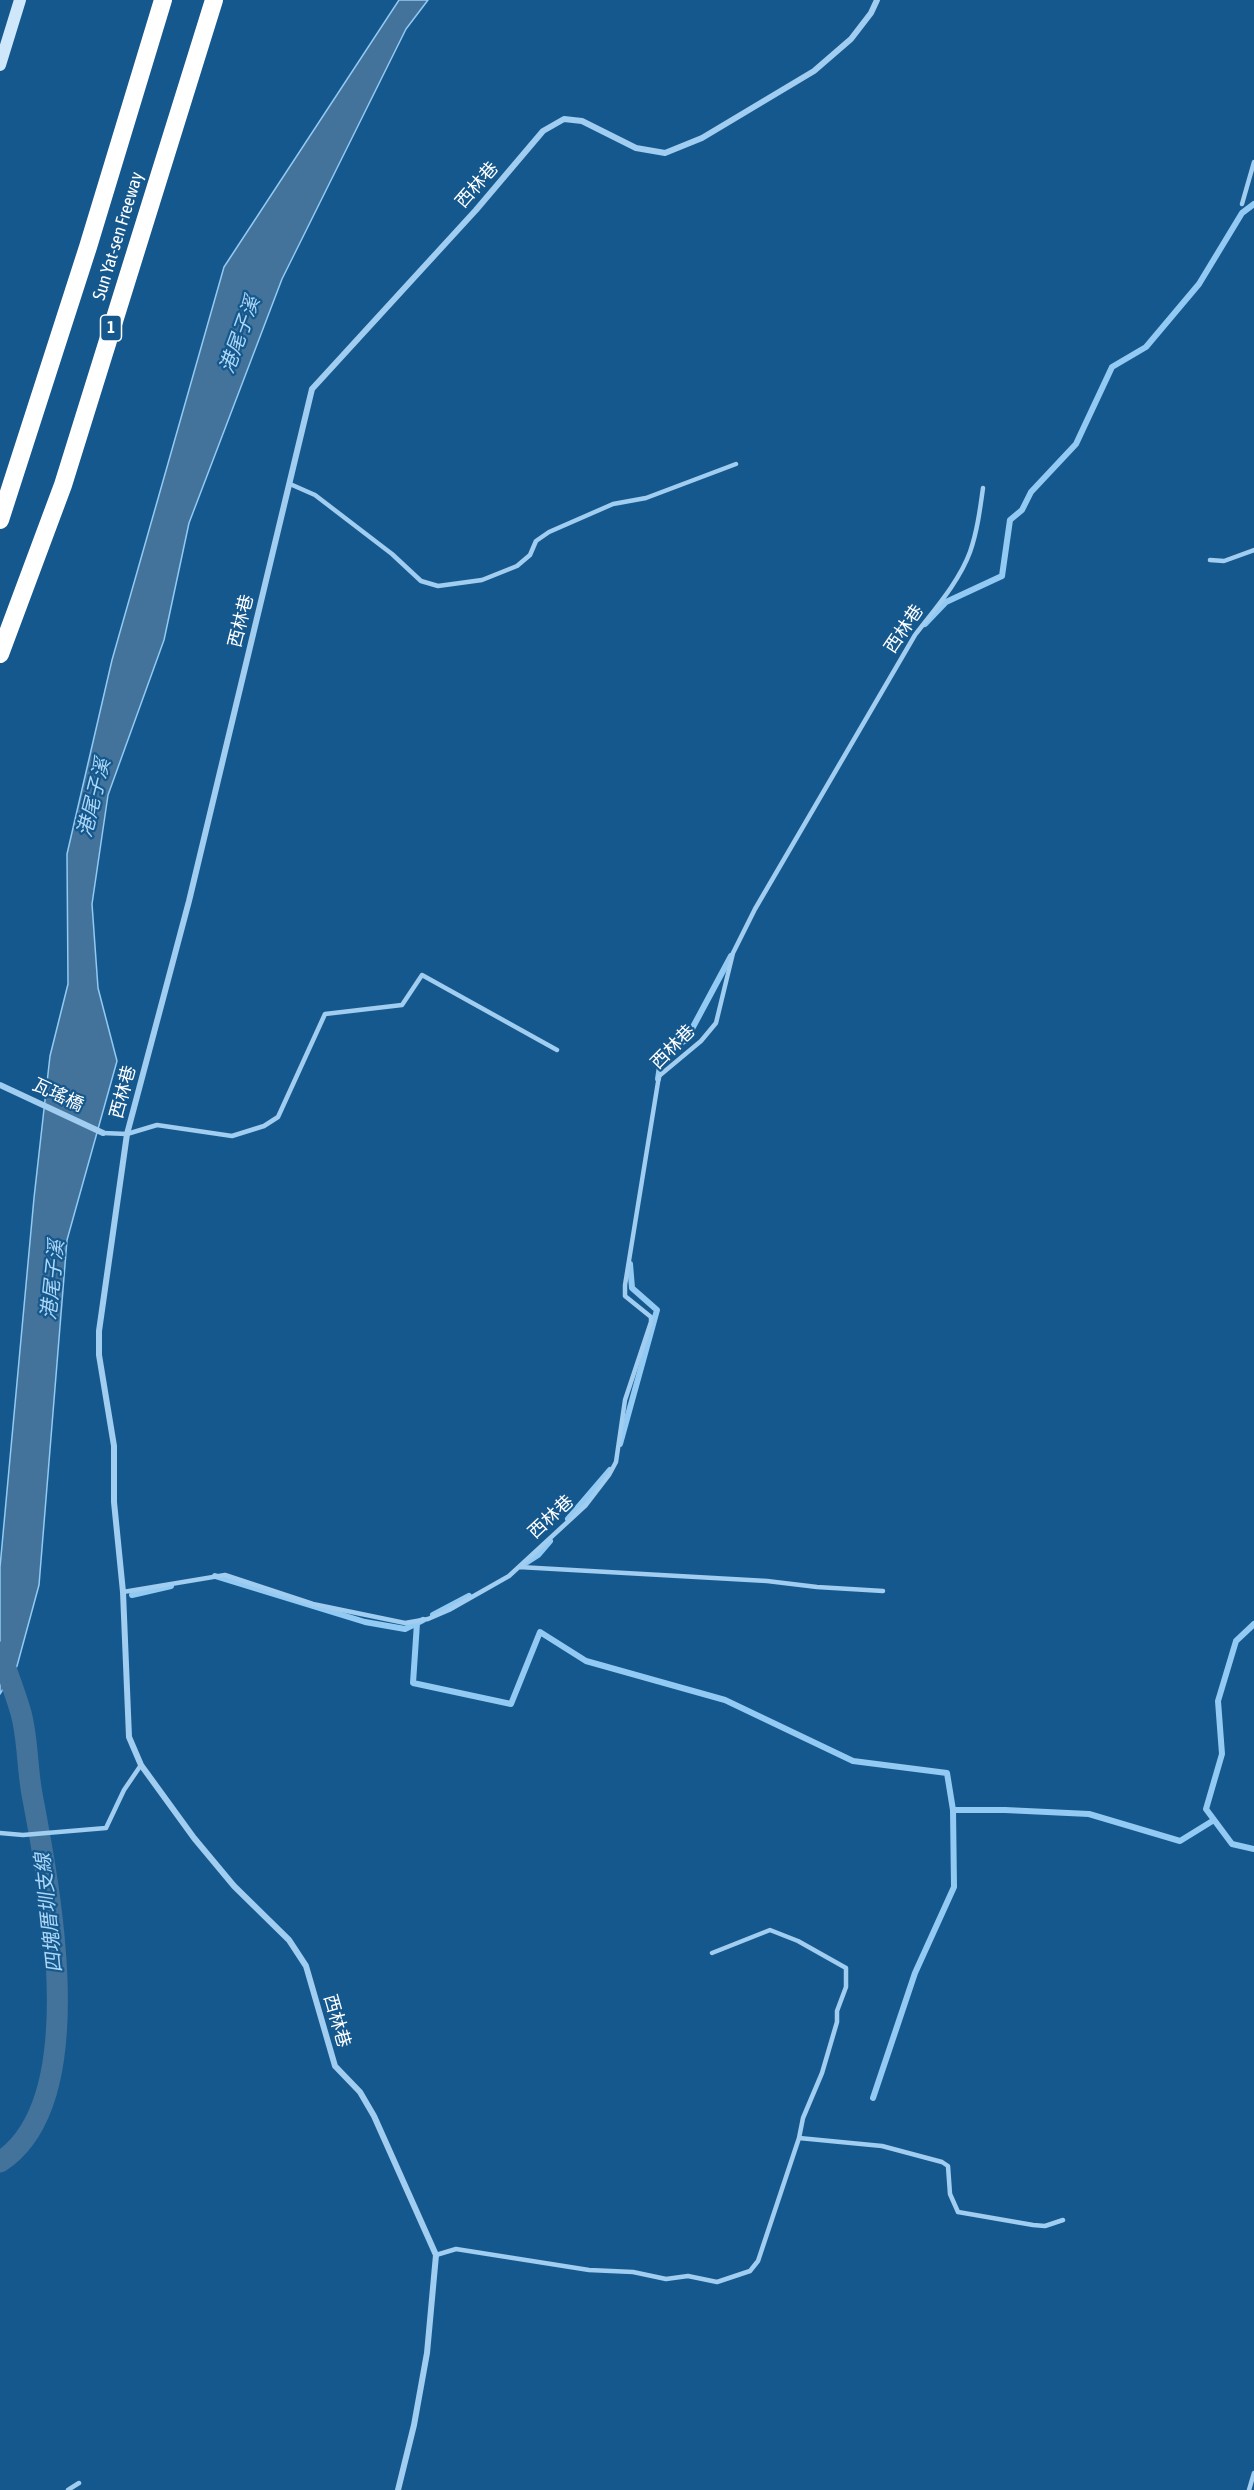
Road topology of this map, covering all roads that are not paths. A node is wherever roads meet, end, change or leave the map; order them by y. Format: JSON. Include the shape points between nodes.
{"nodes":[{"id":1,"x":20,"y":0,"type":"edge"},
{"id":2,"x":163,"y":0,"type":"edge"},
{"id":3,"x":214,"y":0,"type":"edge"},
{"id":4,"x":877,"y":0,"type":"edge"},
{"id":5,"x":0,"y":65,"type":"edge"},
{"id":6,"x":1254,"y":162,"type":"edge"},
{"id":7,"x":1242,"y":204,"type":"dead end"},
{"id":8,"x":736,"y":464,"type":"dead end"},
{"id":9,"x":290,"y":484,"type":"junction"},
{"id":10,"x":983,"y":488,"type":"dead end"},
{"id":11,"x":0,"y":520,"type":"edge"},
{"id":12,"x":1254,"y":550,"type":"edge"},
{"id":13,"x":1210,"y":560,"type":"dead end"},
{"id":14,"x":0,"y":654,"type":"edge"},
{"id":15,"x":556,"y":1050,"type":"dead end"},
{"id":16,"x":0,"y":1085,"type":"edge"},
{"id":17,"x":103,"y":1133,"type":"joint"},
{"id":18,"x":127,"y":1134,"type":"junction"},
{"id":19,"x":519,"y":1568,"type":"junction"},
{"id":20,"x":883,"y":1591,"type":"dead end"},
{"id":21,"x":123,"y":1592,"type":"junction"},
{"id":22,"x":141,"y":1765,"type":"junction"},
{"id":23,"x":0,"y":1833,"type":"edge"},
{"id":24,"x":712,"y":1953,"type":"dead end"},
{"id":25,"x":799,"y":2138,"type":"junction"},
{"id":26,"x":1063,"y":2220,"type":"dead end"},
{"id":27,"x":436,"y":2256,"type":"junction"},
{"id":28,"x":1254,"y":2474,"type":"edge"},
{"id":29,"x":79,"y":2483,"type":"dead end"},
{"id":30,"x":68,"y":2490,"type":"edge"},
{"id":31,"x":398,"y":2490,"type":"edge"},
{"id":32,"x":1249,"y":2490,"type":"edge"}],
"edges":[{"from":1,"to":5,"type":"street"},
{"from":2,"to":11,"type":"highway","name":"Sun Yat-sen Freeway"},
{"from":3,"to":14,"type":"highway","name":"Sun Yat-sen Freeway","number":"1","via":[[63,484]]},
{"from":4,"to":9,"type":"street","name":"西林巷","via":[[872,14],[851,39],[814,71],[702,138],[665,153],[636,148],[582,121],[564,119],[543,131],[312,389]]},
{"from":6,"to":7,"type":"lane"},
{"from":8,"to":9,"type":"lane","via":[[646,498],[613,504],[549,532],[536,541],[530,555],[518,566],[482,580],[438,586],[421,581],[315,495]]},
{"from":9,"to":18,"type":"street","name":"西林巷","via":[[189,901]]},
{"from":10,"to":19,"type":"lane","name":"西林巷","via":[[969,554],[915,635],[755,909],[733,953],[716,1023],[659,1076],[625,1285],[625,1296],[651,1317],[651,1322],[625,1400],[616,1462],[586,1505]]},
{"from":12,"to":13,"type":"lane","via":[[1224,561]]},
{"from":15,"to":18,"type":"lane","via":[[422,975],[402,1005],[325,1014],[278,1117],[264,1126],[232,1136],[157,1125]]},
{"from":16,"to":17,"type":"street","name":"瓦瑤橋"},
{"from":17,"to":18,"type":"lane"},
{"from":18,"to":21,"type":"street","name":"西林巷","via":[[99,1331],[99,1355],[114,1446],[114,1502]]},
{"from":19,"to":20,"type":"lane","name":"西林巷"},
{"from":19,"to":21,"type":"lane","name":"西林巷","via":[[448,1610],[405,1623],[313,1604],[225,1575]]},
{"from":21,"to":22,"type":"street","name":"西林巷","via":[[129,1737]]},
{"from":22,"to":23,"type":"lane","via":[[106,1828],[23,1835]]},
{"from":22,"to":27,"type":"street","name":"西林巷","via":[[194,1838],[248,1901],[289,1940],[306,1966],[335,2066],[360,2092],[374,2116]]},
{"from":24,"to":25,"type":"lane","via":[[770,1930],[846,1968],[846,1987],[837,2022]]},
{"from":25,"to":26,"type":"lane","via":[[906,2150],[942,2162],[948,2166],[952,2204],[958,2212],[1045,2226]]},
{"from":25,"to":27,"type":"lane","via":[[758,2261],[750,2271],[730,2280],[717,2282],[688,2276],[666,2279],[633,2272],[589,2271],[456,2249]]},
{"from":27,"to":31,"type":"street","name":"西林巷","via":[[427,2353]]},
{"from":28,"to":32,"type":"lane"},
{"from":29,"to":30,"type":"lane"}]}
